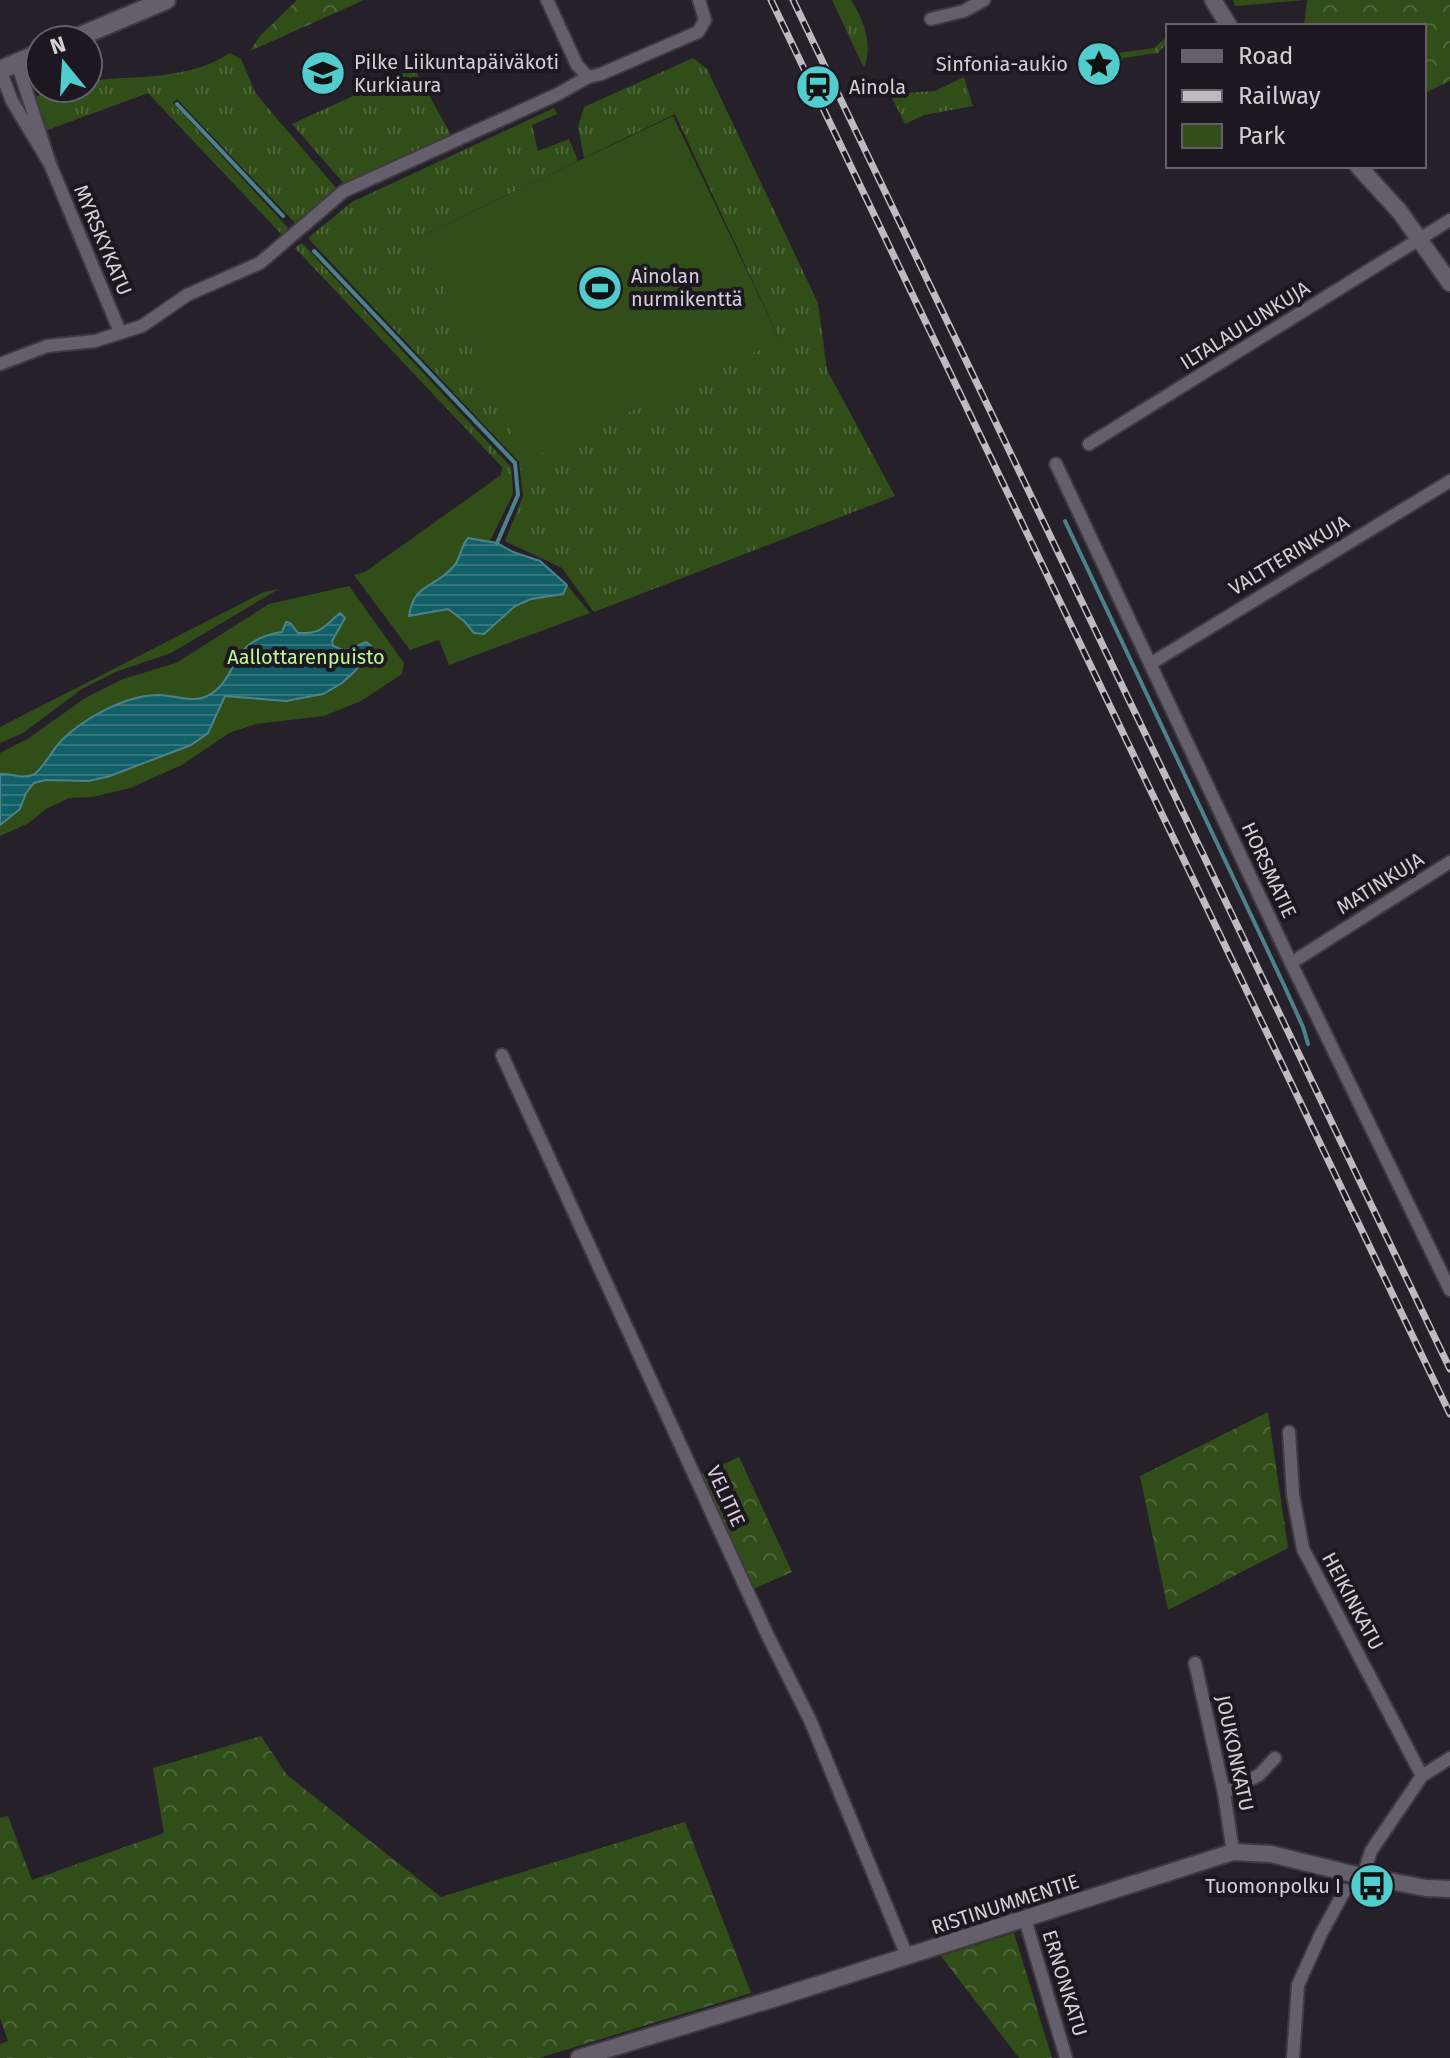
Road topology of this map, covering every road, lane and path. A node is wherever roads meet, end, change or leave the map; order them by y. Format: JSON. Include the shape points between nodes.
{"nodes":[{"id":1,"x":166,"y":0,"type":"edge"},
{"id":2,"x":547,"y":0,"type":"edge"},
{"id":3,"x":699,"y":0,"type":"edge"},
{"id":4,"x":984,"y":0,"type":"edge"},
{"id":5,"x":1213,"y":0,"type":"edge"},
{"id":6,"x":931,"y":19,"type":"dead end"},
{"id":7,"x":1228,"y":24,"type":"edge"},
{"id":8,"x":104,"y":26,"type":"edge"},
{"id":9,"x":6,"y":67,"type":"edge"},
{"id":10,"x":588,"y":77,"type":"junction"},
{"id":11,"x":1360,"y":168,"type":"edge"},
{"id":12,"x":1450,"y":220,"type":"edge"},
{"id":13,"x":1421,"y":239,"type":"junction"},
{"id":14,"x":1450,"y":283,"type":"edge"},
{"id":15,"x":120,"y":332,"type":"junction"},
{"id":16,"x":0,"y":364,"type":"edge"},
{"id":17,"x":1089,"y":444,"type":"dead end"},
{"id":18,"x":1056,"y":464,"type":"dead end"},
{"id":19,"x":1450,"y":481,"type":"edge"},
{"id":20,"x":1150,"y":664,"type":"junction"},
{"id":21,"x":1450,"y":862,"type":"edge"},
{"id":22,"x":1291,"y":963,"type":"junction"},
{"id":23,"x":502,"y":1055,"type":"dead end"},
{"id":24,"x":1450,"y":1290,"type":"edge"},
{"id":25,"x":1289,"y":1432,"type":"dead end"},
{"id":26,"x":1195,"y":1663,"type":"dead end"},
{"id":27,"x":1275,"y":1758,"type":"dead end"},
{"id":28,"x":1450,"y":1758,"type":"edge"},
{"id":29,"x":1422,"y":1776,"type":"junction"},
{"id":30,"x":1224,"y":1793,"type":"junction"},
{"id":31,"x":1233,"y":1852,"type":"junction"},
{"id":32,"x":1363,"y":1876,"type":"junction"},
{"id":33,"x":1450,"y":1889,"type":"edge"},
{"id":34,"x":1345,"y":1890,"type":"dead end"},
{"id":35,"x":1025,"y":1919,"type":"junction"},
{"id":36,"x":907,"y":1956,"type":"junction"},
{"id":37,"x":579,"y":2058,"type":"edge"},
{"id":38,"x":1066,"y":2058,"type":"edge"},
{"id":39,"x":1293,"y":2058,"type":"edge"}],
"edges":[{"from":1,"to":8,"type":"main road"},
{"from":2,"to":10,"type":"street","via":[[577,65]]},
{"from":3,"to":10,"type":"street","via":[[705,20],[698,32]]},
{"from":4,"to":6,"type":"street"},
{"from":5,"to":7,"type":"street"},
{"from":9,"to":15,"type":"street","name":"MYRSKYKATU"},
{"from":10,"to":15,"type":"street","via":[[344,191],[260,263],[187,295],[142,326]]},
{"from":11,"to":13,"type":"street"},
{"from":12,"to":13,"type":"street","name":"ILTALAULUNKUJA"},
{"from":13,"to":14,"type":"street"},
{"from":13,"to":17,"type":"street","name":"ILTALAULUNKUJA"},
{"from":15,"to":16,"type":"street","via":[[95,341],[47,346]]},
{"from":18,"to":20,"type":"street","name":"HORSMATIE"},
{"from":19,"to":20,"type":"street","name":"VALTTERINKUJA"},
{"from":20,"to":22,"type":"street","name":"HORSMATIE"},
{"from":21,"to":22,"type":"street","name":"MATINKUJA"},
{"from":22,"to":24,"type":"street","name":"HORSMATIE"},
{"from":23,"to":36,"type":"street","name":"VELITIE","via":[[810,1720]]},
{"from":25,"to":29,"type":"street","name":"HEIKINKATU","via":[[1303,1549]]},
{"from":26,"to":30,"type":"street","name":"JOUKONKATU"},
{"from":27,"to":30,"type":"street","via":[[1259,1775]]},
{"from":28,"to":29,"type":"street"},
{"from":29,"to":32,"type":"street","via":[[1371,1851]]},
{"from":30,"to":31,"type":"street","name":"JOUKONKATU"},
{"from":31,"to":32,"type":"street","name":"RISTINUMMENTIE","via":[[1271,1854]]},
{"from":31,"to":35,"type":"street","name":"RISTINUMMENTIE"},
{"from":32,"to":33,"type":"street","name":"RISTINUMMENTIE"},
{"from":34,"to":39,"type":"street","via":[[1298,1985]]},
{"from":35,"to":36,"type":"street","name":"RISTINUMMENTIE"},
{"from":35,"to":38,"type":"street","name":"ERNONKATU"},
{"from":36,"to":37,"type":"street","name":"RISTINUMMENTIE"}]}
